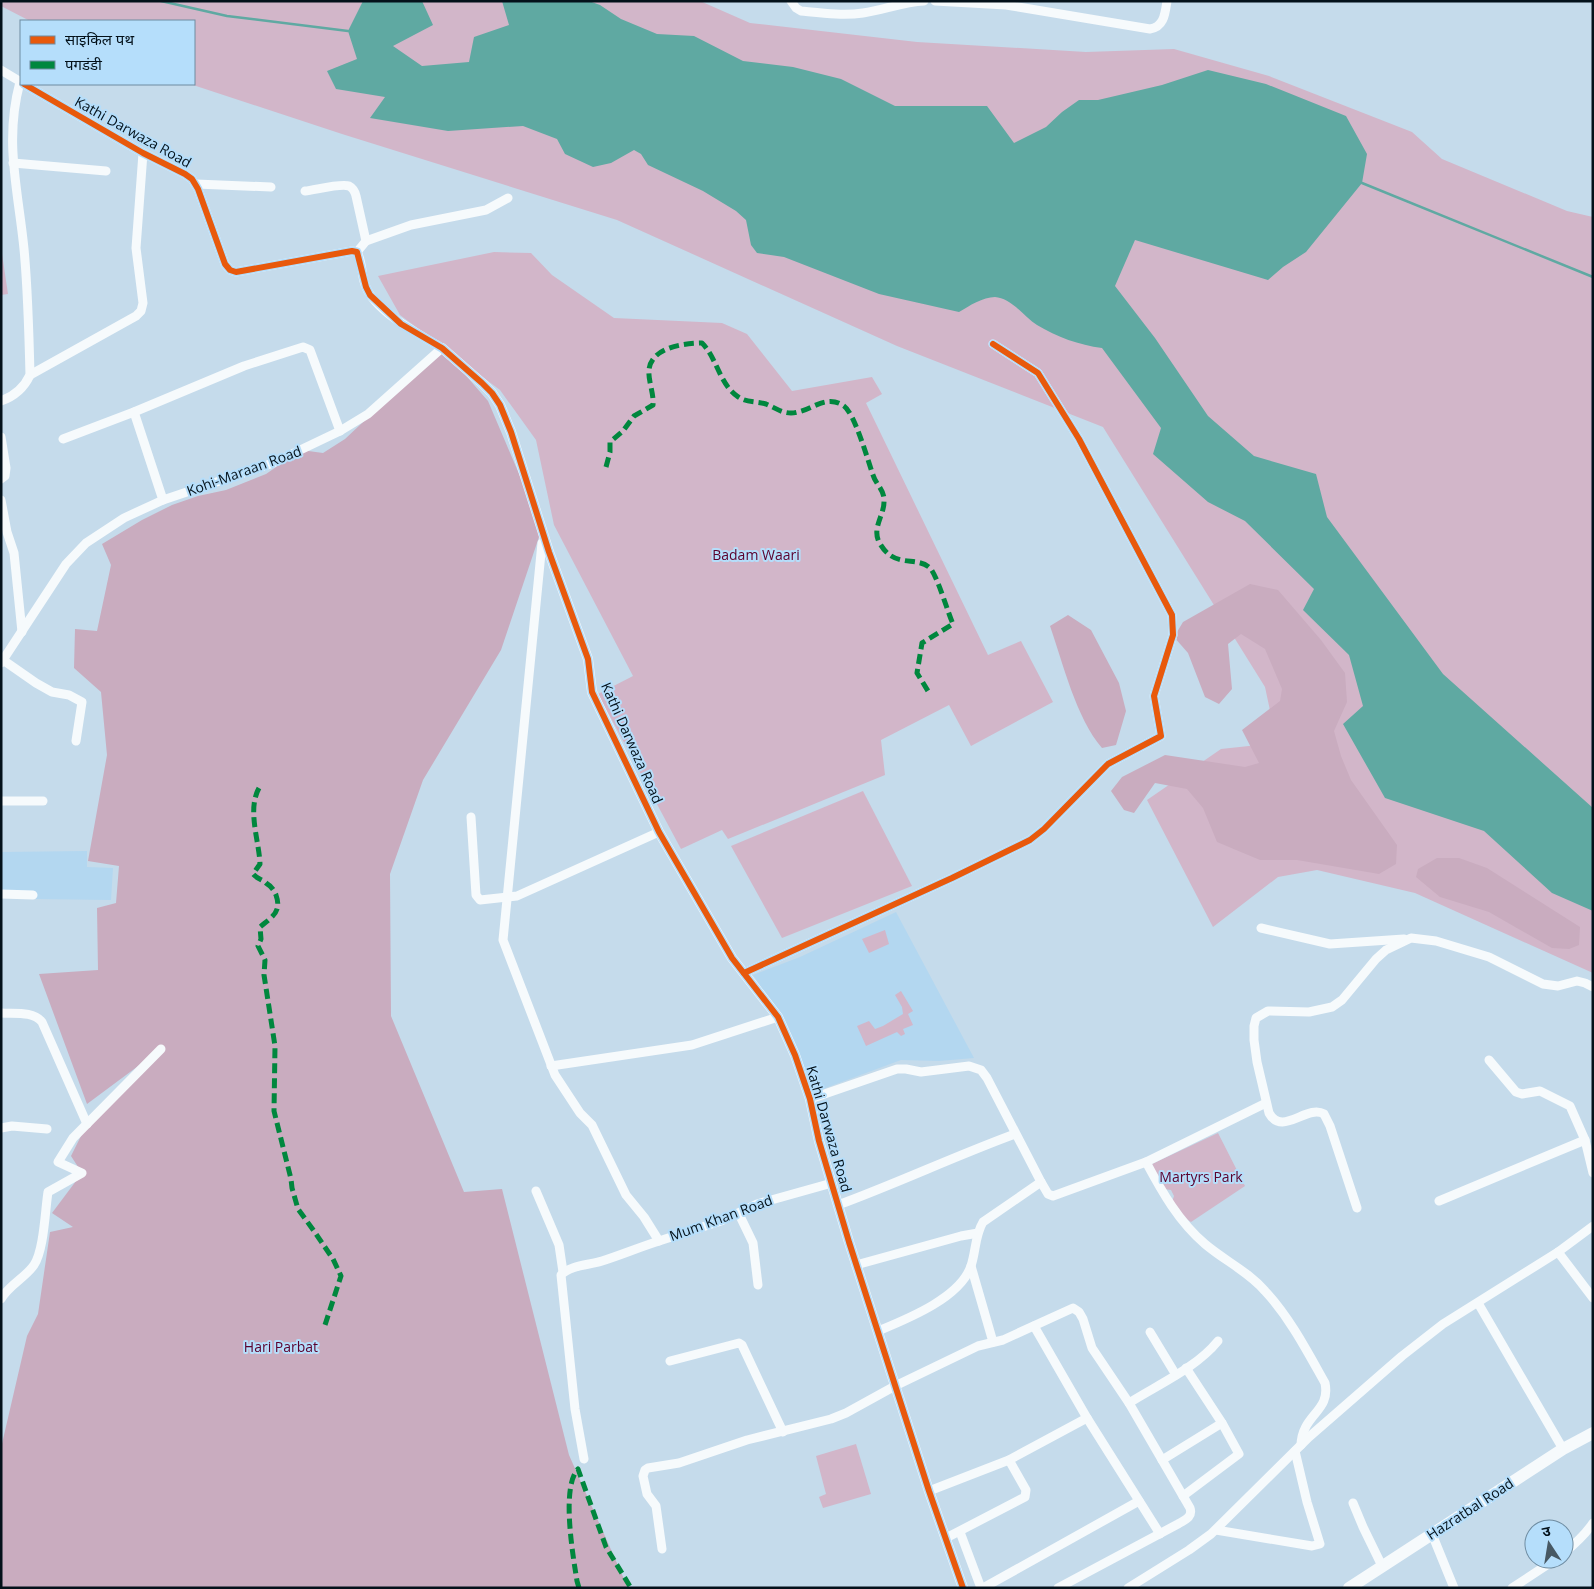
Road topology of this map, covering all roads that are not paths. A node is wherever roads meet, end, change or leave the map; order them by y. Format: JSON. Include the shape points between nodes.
{"nodes":[{"id":1,"x":792,"y":1,"type":"edge"},
{"id":2,"x":924,"y":1,"type":"edge"},
{"id":3,"x":934,"y":1,"type":"edge"},
{"id":4,"x":1167,"y":1,"type":"edge"},
{"id":5,"x":1,"y":70,"type":"edge"},
{"id":6,"x":20,"y":82,"type":"edge"},
{"id":7,"x":21,"y":85,"type":"edge"},
{"id":8,"x":25,"y":85,"type":"edge"},
{"id":9,"x":143,"y":153,"type":"junction"},
{"id":10,"x":13,"y":163,"type":"junction"},
{"id":11,"x":106,"y":171,"type":"dead end"},
{"id":12,"x":196,"y":184,"type":"junction"},
{"id":13,"x":271,"y":188,"type":"dead end"},
{"id":14,"x":305,"y":191,"type":"dead end"},
{"id":15,"x":508,"y":198,"type":"dead end"},
{"id":16,"x":366,"y":240,"type":"junction"},
{"id":17,"x":357,"y":252,"type":"junction"},
{"id":18,"x":993,"y":344,"type":"dead end"},
{"id":19,"x":442,"y":348,"type":"junction"},
{"id":20,"x":30,"y":375,"type":"junction"},
{"id":21,"x":1,"y":401,"type":"edge"},
{"id":22,"x":134,"y":412,"type":"junction"},
{"id":23,"x":340,"y":431,"type":"junction"},
{"id":24,"x":1,"y":437,"type":"edge"},
{"id":25,"x":63,"y":439,"type":"dead end"},
{"id":26,"x":1,"y":479,"type":"edge"},
{"id":27,"x":1,"y":500,"type":"edge"},
{"id":28,"x":163,"y":500,"type":"junction"},
{"id":29,"x":542,"y":543,"type":"dead end"},
{"id":30,"x":22,"y":633,"type":"junction"},
{"id":31,"x":2,"y":662,"type":"edge"},
{"id":32,"x":76,"y":741,"type":"dead end"},
{"id":33,"x":1,"y":801,"type":"edge"},
{"id":34,"x":43,"y":801,"type":"dead end"},
{"id":35,"x":471,"y":817,"type":"dead end"},
{"id":36,"x":659,"y":832,"type":"junction"},
{"id":37,"x":1,"y":894,"type":"edge"},
{"id":38,"x":33,"y":895,"type":"dead end"},
{"id":39,"x":508,"y":898,"type":"junction"},
{"id":40,"x":1261,"y":928,"type":"dead end"},
{"id":41,"x":1411,"y":938,"type":"junction"},
{"id":42,"x":744,"y":973,"type":"junction"},
{"id":43,"x":1593,"y":987,"type":"edge"},
{"id":44,"x":1,"y":1013,"type":"edge"},
{"id":45,"x":778,"y":1017,"type":"junction"},
{"id":46,"x":161,"y":1049,"type":"dead end"},
{"id":47,"x":1489,"y":1060,"type":"dead end"},
{"id":48,"x":551,"y":1066,"type":"junction"},
{"id":49,"x":810,"y":1099,"type":"junction"},
{"id":50,"x":1266,"y":1103,"type":"junction"},
{"id":51,"x":87,"y":1124,"type":"junction"},
{"id":52,"x":1,"y":1128,"type":"edge"},
{"id":53,"x":48,"y":1128,"type":"dead end"},
{"id":54,"x":1015,"y":1134,"type":"junction"},
{"id":55,"x":1585,"y":1140,"type":"junction"},
{"id":56,"x":1146,"y":1162,"type":"junction"},
{"id":57,"x":1593,"y":1173,"type":"edge"},
{"id":58,"x":1041,"y":1182,"type":"junction"},
{"id":59,"x":832,"y":1183,"type":"junction"},
{"id":60,"x":536,"y":1191,"type":"dead end"},
{"id":61,"x":1438,"y":1202,"type":"dead end"},
{"id":62,"x":838,"y":1205,"type":"junction"},
{"id":63,"x":1357,"y":1208,"type":"dead end"},
{"id":64,"x":739,"y":1214,"type":"junction"},
{"id":65,"x":1593,"y":1226,"type":"edge"},
{"id":66,"x":978,"y":1233,"type":"junction"},
{"id":67,"x":659,"y":1241,"type":"junction"},
{"id":68,"x":1558,"y":1252,"type":"junction"},
{"id":69,"x":856,"y":1265,"type":"junction"},
{"id":70,"x":971,"y":1266,"type":"junction"},
{"id":71,"x":563,"y":1272,"type":"junction"},
{"id":72,"x":758,"y":1285,"type":"dead end"},
{"id":73,"x":1593,"y":1298,"type":"edge"},
{"id":74,"x":1,"y":1299,"type":"edge"},
{"id":75,"x":1478,"y":1303,"type":"junction"},
{"id":76,"x":1034,"y":1326,"type":"junction"},
{"id":77,"x":878,"y":1331,"type":"junction"},
{"id":78,"x":1150,"y":1332,"type":"dead end"},
{"id":79,"x":1218,"y":1341,"type":"dead end"},
{"id":80,"x":993,"y":1342,"type":"junction"},
{"id":81,"x":670,"y":1361,"type":"dead end"},
{"id":82,"x":1186,"y":1368,"type":"junction"},
{"id":83,"x":1176,"y":1374,"type":"junction"},
{"id":84,"x":895,"y":1386,"type":"junction"},
{"id":85,"x":1129,"y":1402,"type":"junction"},
{"id":86,"x":1087,"y":1418,"type":"junction"},
{"id":87,"x":1222,"y":1423,"type":"junction"},
{"id":88,"x":783,"y":1432,"type":"junction"},
{"id":89,"x":1593,"y":1433,"type":"edge"},
{"id":90,"x":1298,"y":1448,"type":"junction"},
{"id":91,"x":1563,"y":1449,"type":"junction"},
{"id":92,"x":584,"y":1460,"type":"dead end"},
{"id":93,"x":1008,"y":1460,"type":"junction"},
{"id":94,"x":1162,"y":1460,"type":"junction"},
{"id":95,"x":929,"y":1491,"type":"junction"},
{"id":96,"x":1184,"y":1496,"type":"junction"},
{"id":97,"x":1139,"y":1501,"type":"junction"},
{"id":98,"x":1353,"y":1503,"type":"dead end"},
{"id":99,"x":1593,"y":1523,"type":"edge"},
{"id":100,"x":1216,"y":1530,"type":"junction"},
{"id":101,"x":960,"y":1532,"type":"junction"},
{"id":102,"x":1160,"y":1534,"type":"junction"},
{"id":103,"x":1432,"y":1534,"type":"junction"},
{"id":104,"x":946,"y":1538,"type":"junction"},
{"id":105,"x":1574,"y":1544,"type":"edge"},
{"id":106,"x":662,"y":1549,"type":"dead end"},
{"id":107,"x":1382,"y":1566,"type":"junction"},
{"id":108,"x":1542,"y":1569,"type":"edge"},
{"id":109,"x":1517,"y":1587,"type":"edge"},
{"id":110,"x":963,"y":1588,"type":"edge"},
{"id":111,"x":982,"y":1588,"type":"edge"},
{"id":112,"x":1058,"y":1588,"type":"edge"},
{"id":113,"x":1128,"y":1588,"type":"edge"},
{"id":114,"x":1349,"y":1588,"type":"edge"},
{"id":115,"x":1454,"y":1588,"type":"edge"}],
"edges":[{"from":1,"to":2,"type":"street","via":[[801,11],[846,15]]},
{"from":3,"to":4,"type":"street","via":[[1006,5],[1150,29],[1161,24]]},
{"from":5,"to":6,"type":"street","name":"Kathi Darwaza Road"},
{"from":7,"to":10,"type":"street","via":[[13,117]]},
{"from":8,"to":9,"type":"street","name":"Kathi Darwaza Road"},
{"from":9,"to":12,"type":"street","name":"Kathi Darwaza Road","via":[[185,174]]},
{"from":9,"to":20,"type":"street","via":[[136,248],[143,303],[141,311]]},
{"from":10,"to":11,"type":"street"},
{"from":10,"to":20,"type":"street","via":[[26,268]]},
{"from":12,"to":13,"type":"street"},
{"from":12,"to":17,"type":"street","name":"Kathi Darwaza Road","via":[[221,256],[230,270],[236,272]]},
{"from":14,"to":16,"type":"street","via":[[340,186],[353,189]]},
{"from":15,"to":16,"type":"street","via":[[486,210],[411,225]]},
{"from":16,"to":17,"type":"street"},
{"from":17,"to":19,"type":"street","name":"Kathi Darwaza Road","via":[[370,295],[402,324]]},
{"from":18,"to":42,"type":"street","via":[[1038,373],[1079,438],[1172,615],[1173,635],[1154,696],[1161,736],[1108,764],[1030,840]]},
{"from":19,"to":23,"type":"street","name":"Kohi-Maraan Road","via":[[368,414]]},
{"from":19,"to":36,"type":"street","name":"Kathi Darwaza Road","via":[[482,383],[500,405],[588,659],[592,692]]},
{"from":20,"to":21,"type":"street","via":[[17,393]]},
{"from":22,"to":23,"type":"street","via":[[244,366],[303,347],[310,350]]},
{"from":22,"to":25,"type":"street"},
{"from":22,"to":28,"type":"street"},
{"from":23,"to":28,"type":"street","name":"Kohi-Maraan Road","via":[[273,463]]},
{"from":24,"to":26,"type":"street","via":[[6,468]]},
{"from":27,"to":30,"type":"street","via":[[14,553]]},
{"from":28,"to":30,"type":"street","name":"Kohi-Maraan Road","via":[[124,518],[86,543],[66,564]]},
{"from":29,"to":39,"type":"street","name":"Mum Khan Road"},
{"from":30,"to":31,"type":"street","name":"Kohi-Maraan Road"},
{"from":31,"to":32,"type":"street","via":[[52,692],[69,695],[82,702]]},
{"from":33,"to":34,"type":"street"},
{"from":35,"to":39,"type":"street","via":[[478,898]]},
{"from":36,"to":39,"type":"street"},
{"from":36,"to":42,"type":"street","name":"Kathi Darwaza Road","via":[[732,958]]},
{"from":37,"to":38,"type":"street"},
{"from":39,"to":48,"type":"street","name":"Mum Khan Road","via":[[503,940]]},
{"from":40,"to":41,"type":"street","via":[[1330,944]]},
{"from":41,"to":43,"type":"street","via":[[1436,940],[1489,957],[1543,984],[1558,986],[1577,981]]},
{"from":41,"to":50,"type":"street","via":[[1386,950],[1342,1000],[1332,1006],[1309,1012],[1268,1011],[1256,1018],[1254,1040]]},
{"from":42,"to":45,"type":"street","name":"Kathi Darwaza Road"},
{"from":44,"to":51,"type":"street","via":[[30,1015],[42,1022]]},
{"from":45,"to":48,"type":"street","via":[[692,1045]]},
{"from":45,"to":49,"type":"street","name":"Kathi Darwaza Road"},
{"from":46,"to":51,"type":"street"},
{"from":47,"to":55,"type":"street","via":[[1516,1092],[1540,1091],[1570,1106]]},
{"from":48,"to":67,"type":"street","name":"Mum Khan Road","via":[[568,1097],[595,1130],[626,1196],[644,1216]]},
{"from":49,"to":54,"type":"street","via":[[897,1069],[920,1072],[969,1066],[987,1078]]},
{"from":49,"to":59,"type":"street","name":"Kathi Darwaza Road"},
{"from":50,"to":56,"type":"street"},
{"from":50,"to":63,"type":"street","via":[[1271,1117],[1280,1122],[1315,1112],[1324,1114]]},
{"from":51,"to":74,"type":"street","via":[[73,1138],[58,1162],[82,1173],[48,1192],[40,1252],[34,1265]]},
{"from":52,"to":53,"type":"street"},
{"from":54,"to":58,"type":"street"},
{"from":54,"to":62,"type":"street"},
{"from":55,"to":57,"type":"street"},
{"from":55,"to":61,"type":"street"},
{"from":56,"to":58,"type":"street","via":[[1056,1196],[1048,1194]]},
{"from":56,"to":90,"type":"street","via":[[1180,1219],[1272,1299],[1296,1331],[1325,1383],[1324,1403],[1306,1423]]},
{"from":58,"to":66,"type":"street","via":[[989,1216]]},
{"from":59,"to":62,"type":"street","name":"Kathi Darwaza Road"},
{"from":59,"to":64,"type":"street","name":"Mum Khan Road","via":[[757,1204]]},
{"from":60,"to":71,"type":"street","via":[[559,1245]]},
{"from":62,"to":69,"type":"street","name":"Kathi Darwaza Road"},
{"from":64,"to":67,"type":"street","name":"Mum Khan Road"},
{"from":64,"to":72,"type":"street","via":[[754,1243]]},
{"from":65,"to":68,"type":"street"},
{"from":66,"to":69,"type":"street"},
{"from":66,"to":70,"type":"street"},
{"from":67,"to":71,"type":"street"},
{"from":68,"to":73,"type":"street"},
{"from":68,"to":75,"type":"street"},
{"from":69,"to":77,"type":"street","name":"Kathi Darwaza Road"},
{"from":70,"to":77,"type":"street","via":[[965,1277],[940,1300]]},
{"from":70,"to":80,"type":"street"},
{"from":71,"to":92,"type":"street","via":[[561,1278],[575,1410]]},
{"from":75,"to":90,"type":"street","via":[[1443,1324],[1402,1356]]},
{"from":75,"to":91,"type":"street"},
{"from":76,"to":80,"type":"street"},
{"from":76,"to":85,"type":"street","via":[[1076,1308],[1092,1348]]},
{"from":76,"to":86,"type":"street"},
{"from":77,"to":84,"type":"street","name":"Kathi Darwaza Road"},
{"from":78,"to":83,"type":"street"},
{"from":79,"to":82,"type":"street"},
{"from":80,"to":84,"type":"street"},
{"from":81,"to":88,"type":"street","via":[[740,1343]]},
{"from":82,"to":83,"type":"street"},
{"from":82,"to":87,"type":"street"},
{"from":83,"to":85,"type":"street"},
{"from":84,"to":88,"type":"street","via":[[846,1414]]},
{"from":84,"to":95,"type":"street","name":"Kathi Darwaza Road"},
{"from":85,"to":94,"type":"street"},
{"from":86,"to":93,"type":"street"},
{"from":86,"to":97,"type":"street"},
{"from":87,"to":94,"type":"street"},
{"from":87,"to":96,"type":"street","via":[[1239,1454]]},
{"from":88,"to":106,"type":"street","via":[[645,1470],[643,1476],[647,1494],[656,1506]]},
{"from":89,"to":91,"type":"main road","name":"Hazratbal Road"},
{"from":90,"to":100,"type":"street"},
{"from":90,"to":100,"type":"street","via":[[1307,1502],[1321,1547]]},
{"from":91,"to":103,"type":"main road","name":"Hazratbal Road"},
{"from":93,"to":95,"type":"street"},
{"from":93,"to":101,"type":"street","via":[[1026,1490],[1025,1497]]},
{"from":94,"to":96,"type":"street"},
{"from":95,"to":104,"type":"street","name":"Kathi Darwaza Road"},
{"from":96,"to":102,"type":"street","via":[[1190,1516]]},
{"from":97,"to":102,"type":"street"},
{"from":97,"to":111,"type":"street"},
{"from":98,"to":107,"type":"street"},
{"from":99,"to":105,"type":"street"},
{"from":100,"to":113,"type":"street"},
{"from":101,"to":104,"type":"street"},
{"from":101,"to":111,"type":"street"},
{"from":102,"to":112,"type":"street"},
{"from":103,"to":107,"type":"main road","name":"Hazratbal Road"},
{"from":103,"to":115,"type":"street"},
{"from":104,"to":110,"type":"street","name":"Kathi Darwaza Road"},
{"from":107,"to":114,"type":"main road","name":"Hazratbal Road"},
{"from":108,"to":109,"type":"street"}]}
